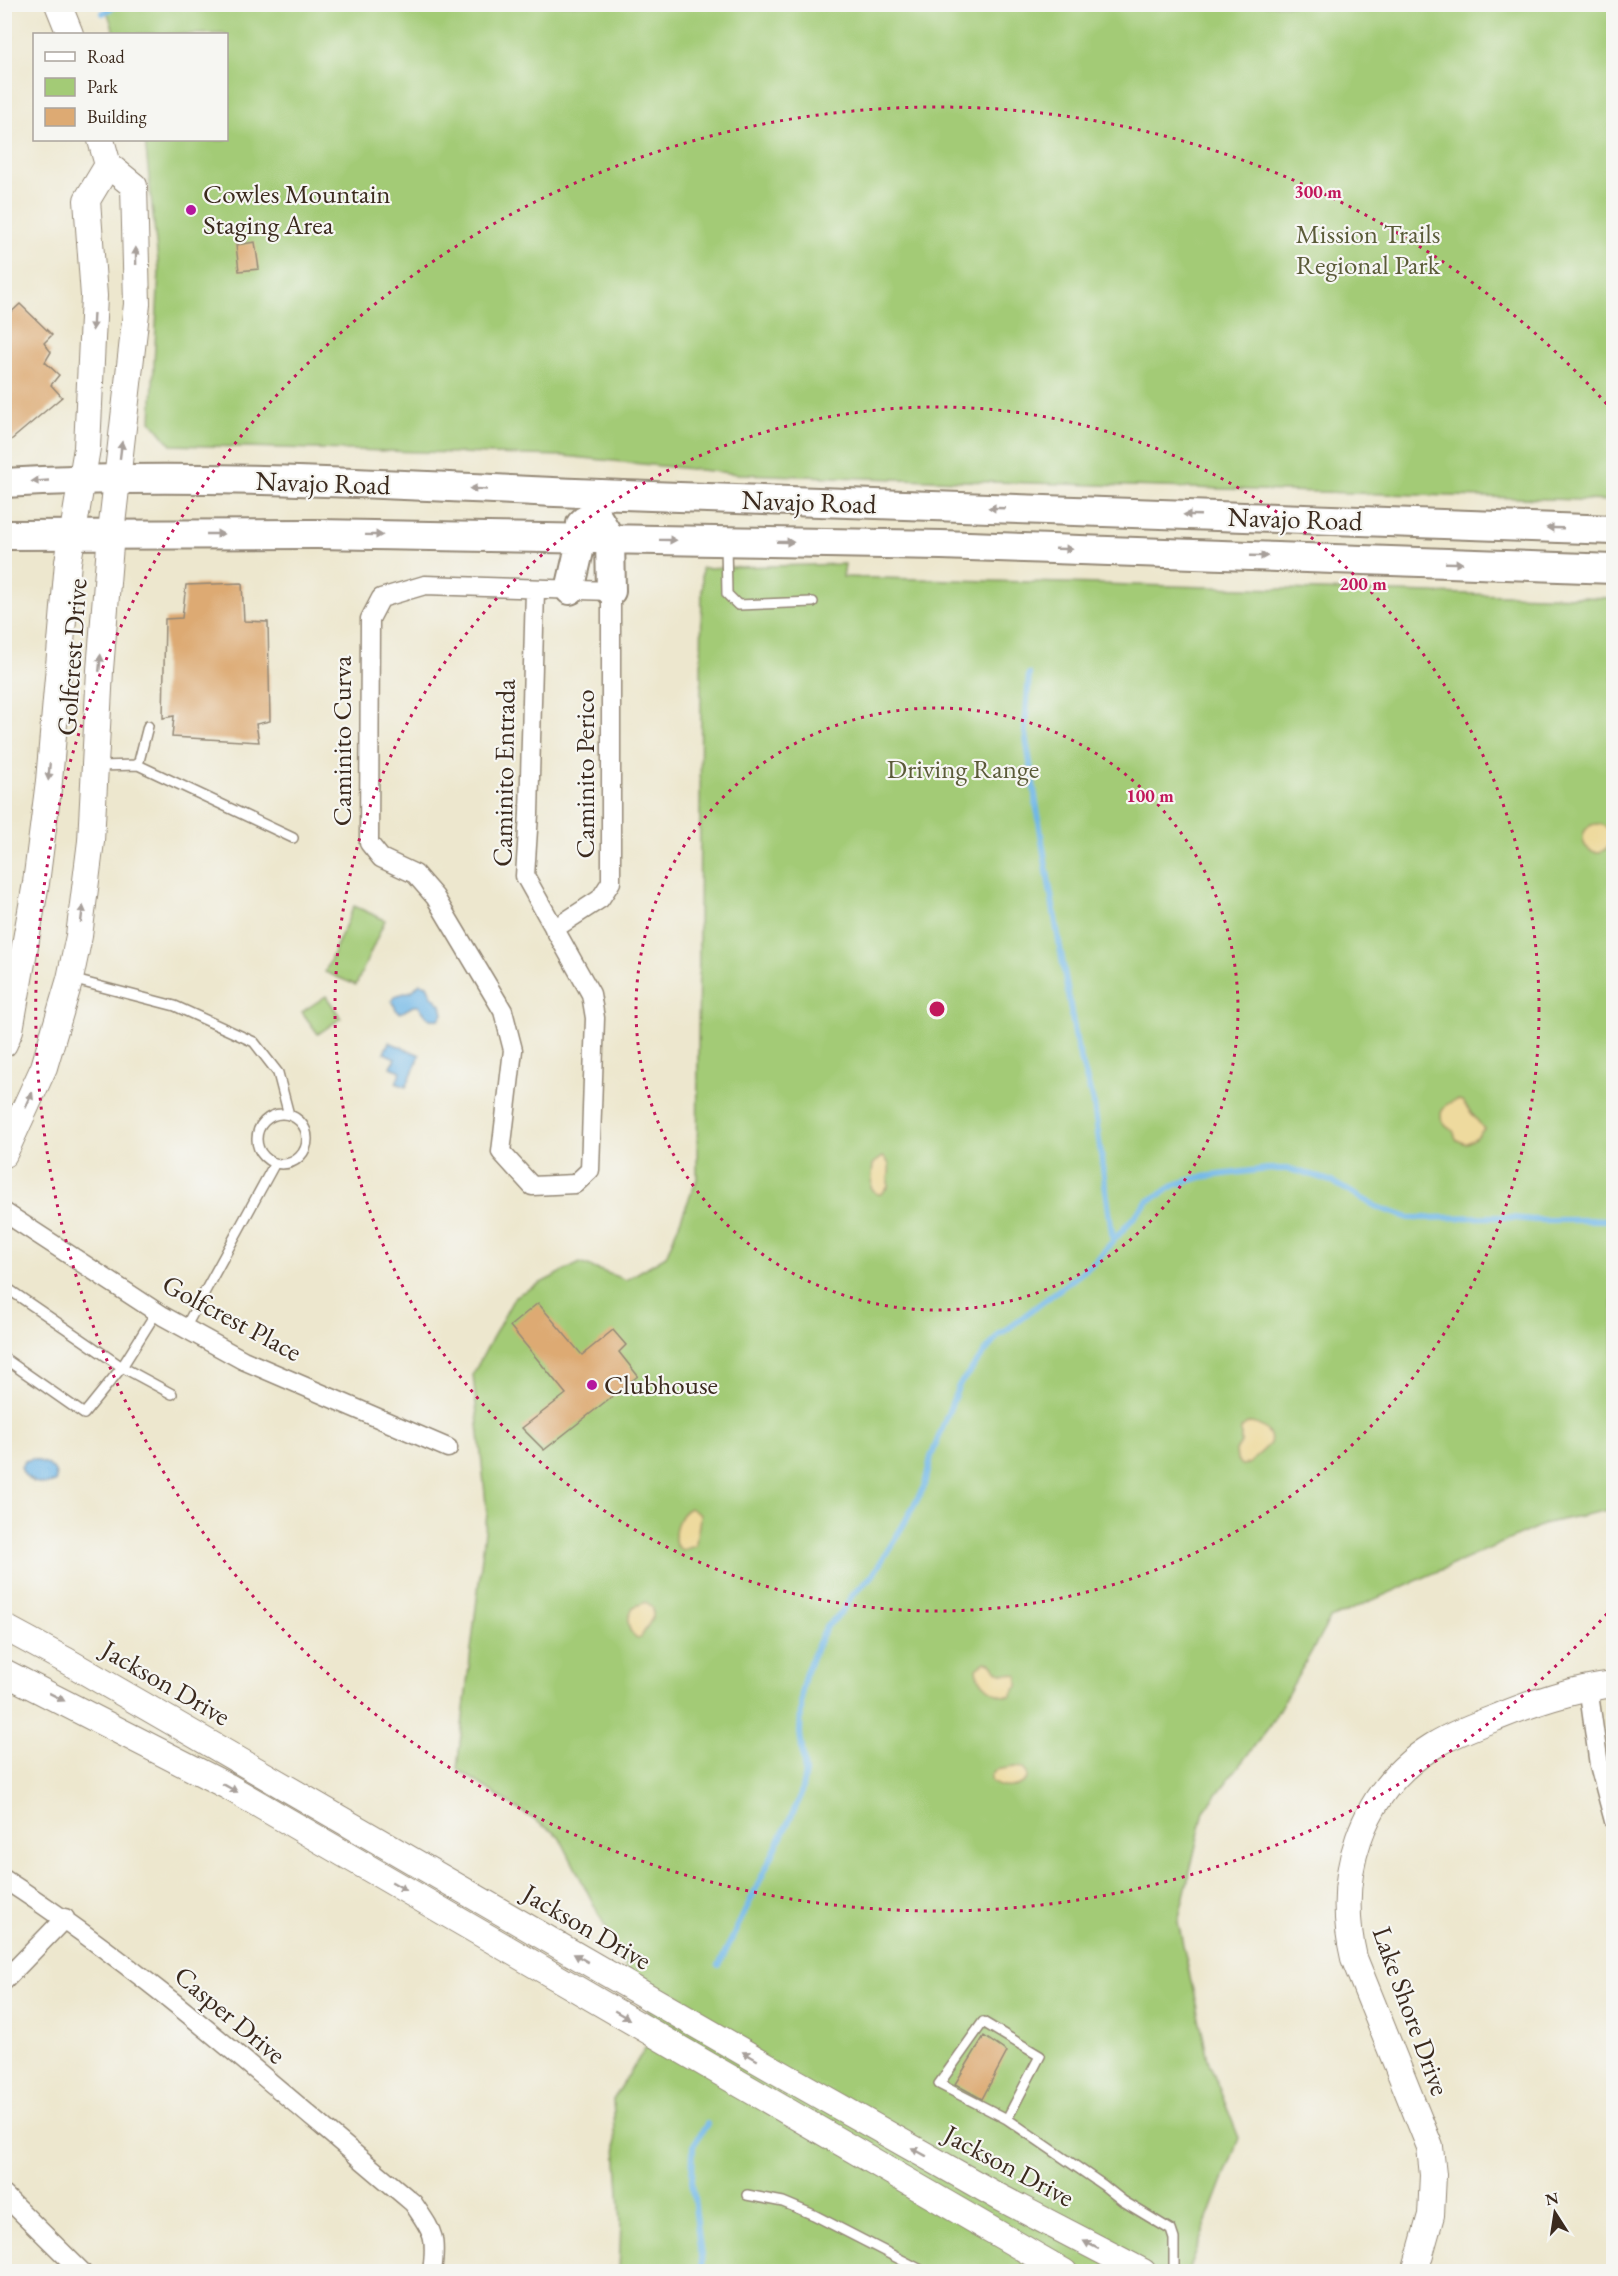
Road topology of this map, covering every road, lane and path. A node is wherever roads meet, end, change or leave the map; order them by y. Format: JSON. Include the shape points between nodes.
{"nodes":[{"id":1,"x":58,"y":4,"type":"edge"},
{"id":2,"x":70,"y":33,"type":"edge"},
{"id":3,"x":101,"y":141,"type":"edge"},
{"id":4,"x":108,"y":165,"type":"junction"},
{"id":5,"x":82,"y":480,"type":"junction"},
{"id":6,"x":117,"y":480,"type":"junction"},
{"id":7,"x":4,"y":483,"type":"edge"},
{"id":8,"x":536,"y":492,"type":"junction"},
{"id":9,"x":835,"y":503,"type":"junction"},
{"id":10,"x":593,"y":510,"type":"junction"},
{"id":11,"x":1614,"y":530,"type":"edge"},
{"id":12,"x":74,"y":533,"type":"junction"},
{"id":13,"x":111,"y":533,"type":"junction"},
{"id":14,"x":4,"y":535,"type":"edge"},
{"id":15,"x":582,"y":538,"type":"junction"},
{"id":16,"x":610,"y":538,"type":"junction"},
{"id":17,"x":726,"y":541,"type":"junction"},
{"id":18,"x":1614,"y":569,"type":"edge"},
{"id":19,"x":535,"y":590,"type":"junction"},
{"id":20,"x":570,"y":590,"type":"junction"},
{"id":21,"x":611,"y":591,"type":"junction"},
{"id":22,"x":813,"y":602,"type":"dead end"},
{"id":23,"x":148,"y":726,"type":"dead end"},
{"id":24,"x":138,"y":765,"type":"junction"},
{"id":25,"x":95,"y":766,"type":"junction"},
{"id":26,"x":292,"y":838,"type":"dead end"},
{"id":27,"x":554,"y":929,"type":"junction"},
{"id":28,"x":70,"y":978,"type":"junction"},
{"id":29,"x":4,"y":1044,"type":"edge"},
{"id":30,"x":289,"y":1115,"type":"junction"},
{"id":31,"x":4,"y":1154,"type":"edge"},
{"id":32,"x":591,"y":1157,"type":"joint"},
{"id":33,"x":274,"y":1163,"type":"junction"},
{"id":34,"x":4,"y":1212,"type":"edge"},
{"id":35,"x":4,"y":1286,"type":"edge"},
{"id":36,"x":157,"y":1311,"type":"junction"},
{"id":37,"x":185,"y":1328,"type":"junction"},
{"id":38,"x":4,"y":1358,"type":"edge"},
{"id":39,"x":122,"y":1367,"type":"junction"},
{"id":40,"x":172,"y":1394,"type":"dead end"},
{"id":41,"x":448,"y":1448,"type":"dead end"},
{"id":42,"x":4,"y":1628,"type":"edge"},
{"id":43,"x":4,"y":1672,"type":"edge"},
{"id":44,"x":1614,"y":1684,"type":"edge"},
{"id":45,"x":1588,"y":1687,"type":"junction"},
{"id":46,"x":1614,"y":1821,"type":"edge"},
{"id":47,"x":4,"y":1879,"type":"edge"},
{"id":48,"x":65,"y":1918,"type":"junction"},
{"id":49,"x":4,"y":1981,"type":"edge"},
{"id":50,"x":1007,"y":2119,"type":"junction"},
{"id":51,"x":4,"y":2195,"type":"edge"},
{"id":52,"x":747,"y":2195,"type":"dead end"},
{"id":53,"x":82,"y":2271,"type":"edge"},
{"id":54,"x":432,"y":2271,"type":"edge"},
{"id":55,"x":925,"y":2271,"type":"edge"},
{"id":56,"x":1064,"y":2271,"type":"edge"},
{"id":57,"x":1143,"y":2271,"type":"edge"},
{"id":58,"x":1174,"y":2271,"type":"edge"},
{"id":59,"x":1415,"y":2271,"type":"edge"}],
"edges":[{"from":1,"to":2,"type":"main road"},
{"from":3,"to":4,"type":"main road"},
{"from":4,"to":5,"type":"main road","name":"Golfcrest Drive","one_way":true,"via":[[87,200],[94,296]]},
{"from":6,"to":4,"type":"main road","name":"Golfcrest Drive","one_way":true,"via":[[138,304],[134,186]]},
{"from":5,"to":6,"type":"main road","name":"Navajo Road"},
{"from":5,"to":7,"type":"main road","name":"Navajo Road","one_way":true},
{"from":5,"to":12,"type":"main road","name":"Golfcrest Drive"},
{"from":8,"to":6,"type":"main road","name":"Navajo Road","one_way":true,"via":[[301,481]]},
{"from":6,"to":13,"type":"main road","name":"Golfcrest Drive"},
{"from":8,"to":9,"type":"main road","name":"Navajo Road"},
{"from":8,"to":10,"type":"main road"},
{"from":9,"to":10,"type":"main road","via":[[754,516]]},
{"from":11,"to":9,"type":"main road","name":"Navajo Road","one_way":true},
{"from":10,"to":15,"type":"main road","via":[[581,525]]},
{"from":10,"to":16,"type":"main road"},
{"from":12,"to":13,"type":"main road","name":"Navajo Road"},
{"from":12,"to":14,"type":"main road","name":"Navajo Road"},
{"from":12,"to":29,"type":"main road","name":"Golfcrest Drive","one_way":true,"via":[[36,883],[10,1030]]},
{"from":13,"to":15,"type":"main road","name":"Navajo Road","one_way":true},
{"from":25,"to":13,"type":"main road","name":"Golfcrest Drive","one_way":true},
{"from":15,"to":16,"type":"main road","name":"Navajo Road"},
{"from":15,"to":20,"type":"main road"},
{"from":16,"to":17,"type":"main road","name":"Navajo Road","one_way":true},
{"from":16,"to":21,"type":"main road"},
{"from":17,"to":18,"type":"main road","name":"Navajo Road","one_way":true},
{"from":17,"to":22,"type":"lane","via":[[727,594],[738,606]]},
{"from":19,"to":20,"type":"street"},
{"from":19,"to":27,"type":"street","name":"Caminito Entrada","via":[[525,876]]},
{"from":19,"to":32,"type":"street","name":"Caminito Curva","via":[[425,585],[381,598],[370,619],[369,843],[381,858],[414,874],[435,897],[503,1011],[513,1050],[501,1152],[532,1186],[576,1184],[590,1170]]},
{"from":20,"to":21,"type":"street"},
{"from":21,"to":27,"type":"street","name":"Caminito Perico","via":[[611,882],[600,899]]},
{"from":23,"to":24,"type":"lane"},
{"from":24,"to":25,"type":"lane"},
{"from":24,"to":26,"type":"lane"},
{"from":28,"to":25,"type":"main road","name":"Golfcrest Drive","one_way":true,"via":[[91,841]]},
{"from":27,"to":32,"type":"street","name":"Caminito Entrada","via":[[591,994],[595,1018]]},
{"from":28,"to":30,"type":"lane","via":[[175,1006],[254,1042],[278,1073]]},
{"from":31,"to":28,"type":"main road","name":"Golfcrest Drive","one_way":true,"via":[[44,1067]]},
{"from":30,"to":33,"type":"lane","via":[[271,1116],[259,1129],[258,1147]]},
{"from":30,"to":33,"type":"lane","via":[[303,1126],[306,1143],[297,1158]]},
{"from":33,"to":37,"type":"lane"},
{"from":34,"to":36,"type":"street","name":"Golfcrest Place"},
{"from":35,"to":39,"type":"lane"},
{"from":36,"to":37,"type":"street","name":"Golfcrest Place"},
{"from":36,"to":39,"type":"lane"},
{"from":37,"to":41,"type":"street","name":"Golfcrest Place","via":[[243,1360]]},
{"from":38,"to":39,"type":"lane","via":[[84,1414]]},
{"from":39,"to":40,"type":"lane"},
{"from":57,"to":42,"type":"main road","name":"Jackson Drive","one_way":true,"via":[[999,2197],[67,1660]]},
{"from":43,"to":56,"type":"main road","one_way":true,"via":[[226,1786]]},
{"from":44,"to":45,"type":"main road","name":"Lake Shore Drive"},
{"from":45,"to":46,"type":"street","via":[[1599,1765]]},
{"from":45,"to":59,"type":"main road","name":"Lake Shore Drive","via":[[1537,1700],[1432,1747],[1394,1779],[1357,1841],[1347,1895],[1348,1935],[1430,2147],[1431,2215]]},
{"from":47,"to":48,"type":"street","name":"Casper Drive"},
{"from":48,"to":49,"type":"street"},
{"from":48,"to":54,"type":"street","name":"Casper Drive","via":[[141,1976],[413,2203],[433,2231]]},
{"from":50,"to":50,"type":"lane","via":[[939,2084],[982,2022],[1040,2056]]},
{"from":50,"to":58,"type":"lane","via":[[1171,2230]]},
{"from":51,"to":53,"type":"street"},
{"from":52,"to":55,"type":"lane","via":[[783,2202]]}]}
